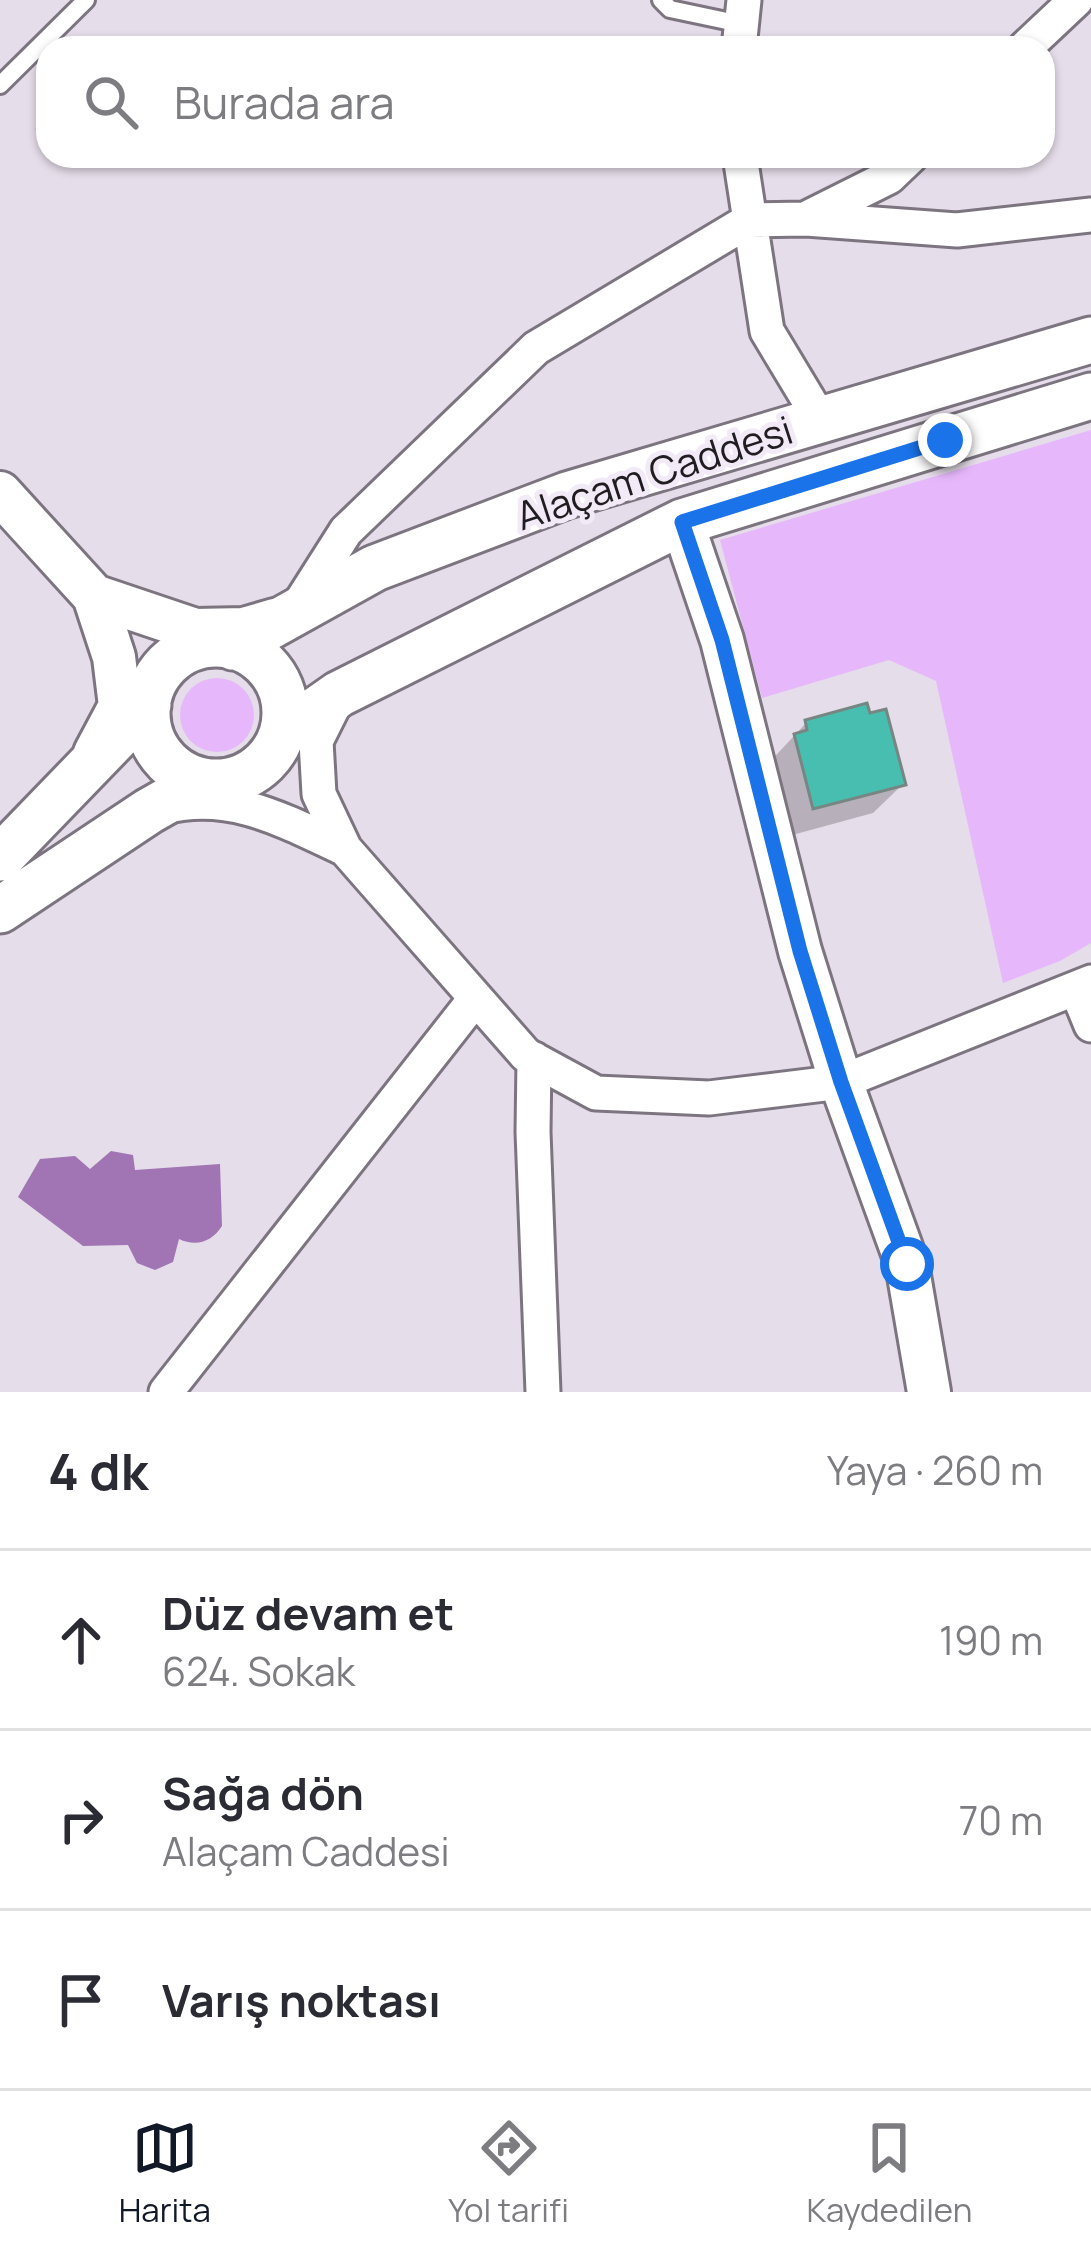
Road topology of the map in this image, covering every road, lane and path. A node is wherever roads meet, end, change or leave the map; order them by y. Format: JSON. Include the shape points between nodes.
{"nodes":[{"id":1,"x":86,"y":0,"type":"edge"},
{"id":2,"x":661,"y":0,"type":"edge"},
{"id":3,"x":1076,"y":0,"type":"edge"},
{"id":4,"x":741,"y":24,"type":"edge"},
{"id":5,"x":50,"y":36,"type":"edge"},
{"id":6,"x":1038,"y":36,"type":"edge"},
{"id":7,"x":36,"y":49,"type":"edge"},
{"id":8,"x":0,"y":85,"type":"edge"},
{"id":9,"x":742,"y":168,"type":"edge"},
{"id":10,"x":899,"y":168,"type":"edge"},
{"id":11,"x":1091,"y":215,"type":"edge"},
{"id":12,"x":805,"y":219,"type":"junction"},
{"id":13,"x":750,"y":220,"type":"junction"},
{"id":14,"x":1091,"y":340,"type":"edge"},
{"id":15,"x":1091,"y":396,"type":"edge"},
{"id":16,"x":820,"y":419,"type":"junction"},
{"id":17,"x":0,"y":493,"type":"edge"},
{"id":18,"x":682,"y":522,"type":"junction"},
{"id":19,"x":94,"y":596,"type":"junction"},
{"id":20,"x":293,"y":614,"type":"junction"},
{"id":21,"x":211,"y":641,"type":"junction"},
{"id":22,"x":114,"y":656,"type":"junction"},
{"id":23,"x":339,"y":694,"type":"junction"},
{"id":24,"x":148,"y":702,"type":"junction"},
{"id":25,"x":282,"y":734,"type":"junction"},
{"id":26,"x":92,"y":759,"type":"junction"},
{"id":27,"x":233,"y":790,"type":"junction"},
{"id":28,"x":319,"y":794,"type":"junction"},
{"id":29,"x":148,"y":812,"type":"junction"},
{"id":30,"x":345,"y":849,"type":"junction"},
{"id":31,"x":0,"y":858,"type":"edge"},
{"id":32,"x":0,"y":910,"type":"edge"},
{"id":33,"x":1084,"y":987,"type":"edge"},
{"id":34,"x":475,"y":999,"type":"junction"},
{"id":35,"x":1091,"y":1025,"type":"edge"},
{"id":36,"x":534,"y":1059,"type":"junction"},
{"id":37,"x":841,"y":1082,"type":"junction"},
{"id":38,"x":182,"y":1387,"type":"edge"},
{"id":39,"x":543,"y":1392,"type":"edge"},
{"id":40,"x":929,"y":1392,"type":"edge"}],
"edges":[{"from":1,"to":5,"type":"lane"},
{"from":2,"to":4,"type":"lane","via":[[670,9]]},
{"from":3,"to":6,"type":"street"},
{"from":7,"to":8,"type":"lane"},
{"from":9,"to":13,"type":"street"},
{"from":10,"to":12,"type":"street"},
{"from":11,"to":12,"type":"street","via":[[956,230]]},
{"from":12,"to":13,"type":"street"},
{"from":13,"to":16,"type":"street","via":[[767,331]]},
{"from":13,"to":20,"type":"street","via":[[536,348],[346,531]]},
{"from":14,"to":16,"type":"main road","name":"Alaçam Caddesi"},
{"from":15,"to":18,"type":"main road","name":"Alaçam Caddesi"},
{"from":16,"to":20,"type":"main road","name":"Alaçam Caddesi","via":[[567,495],[375,568]]},
{"from":17,"to":19,"type":"street"},
{"from":18,"to":23,"type":"main road","name":"Alaçam Caddesi"},
{"from":18,"to":37,"type":"street","via":[[722,640]]},
{"from":19,"to":21,"type":"street"},
{"from":19,"to":22,"type":"street"},
{"from":20,"to":21,"type":"main road","name":"Alaçam Caddesi"},
{"from":21,"to":24,"type":"main road","name":"Alaçam Caddesi","via":[[169,663]]},
{"from":21,"to":25,"type":"main road","via":[[262,662],[285,703]]},
{"from":22,"to":24,"type":"street"},
{"from":22,"to":26,"type":"street","via":[[120,706]]},
{"from":23,"to":25,"type":"main road","name":"Alaçam Caddesi"},
{"from":23,"to":28,"type":"street","via":[[316,741]]},
{"from":24,"to":26,"type":"main road","name":"Alaçam Caddesi"},
{"from":24,"to":27,"type":"main road","via":[[160,754]]},
{"from":25,"to":27,"type":"main road","name":"Alaçam Caddesi"},
{"from":25,"to":28,"type":"street"},
{"from":26,"to":31,"type":"main road","name":"Alaçam Caddesi"},
{"from":27,"to":29,"type":"main road","name":"Alaçam Caddesi"},
{"from":27,"to":29,"type":"street"},
{"from":27,"to":30,"type":"street"},
{"from":28,"to":30,"type":"street"},
{"from":29,"to":32,"type":"main road","name":"Alaçam Caddesi"},
{"from":30,"to":34,"type":"street"},
{"from":33,"to":35,"type":"street"},
{"from":33,"to":37,"type":"street"},
{"from":34,"to":36,"type":"street"},
{"from":34,"to":38,"type":"street"},
{"from":36,"to":37,"type":"street","via":[[596,1093],[709,1098]]},
{"from":36,"to":39,"type":"street"},
{"from":37,"to":40,"type":"street","via":[[907,1264]]}]}
